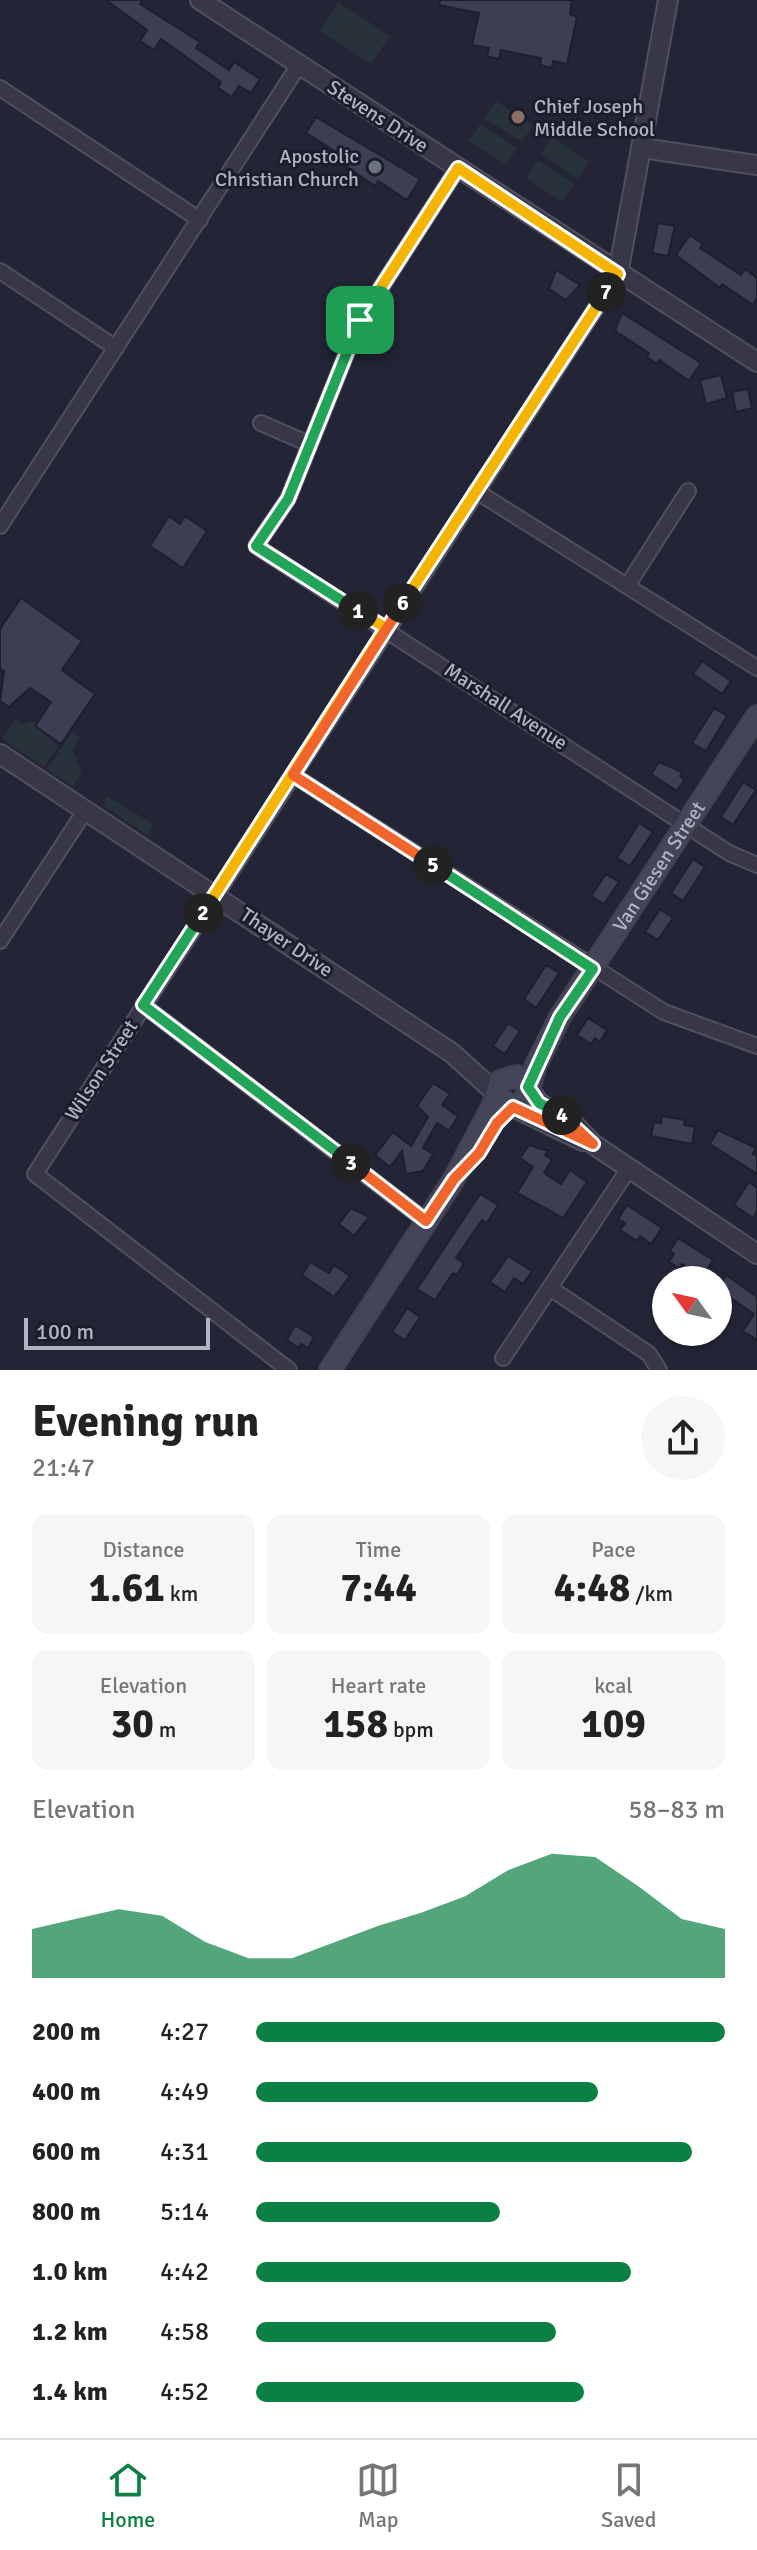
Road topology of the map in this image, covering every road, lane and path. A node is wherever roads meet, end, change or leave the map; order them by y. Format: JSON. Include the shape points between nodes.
{"nodes":[{"id":1,"x":200,"y":0,"type":"edge"},
{"id":2,"x":668,"y":0,"type":"edge"},
{"id":3,"x":299,"y":65,"type":"junction"},
{"id":4,"x":0,"y":88,"type":"edge"},
{"id":5,"x":642,"y":148,"type":"junction"},
{"id":6,"x":757,"y":165,"type":"edge"},
{"id":7,"x":458,"y":168,"type":"junction"},
{"id":8,"x":200,"y":220,"type":"junction"},
{"id":9,"x":0,"y":271,"type":"edge"},
{"id":10,"x":618,"y":274,"type":"junction"},
{"id":11,"x":116,"y":348,"type":"junction"},
{"id":12,"x":757,"y":362,"type":"edge"},
{"id":13,"x":261,"y":423,"type":"dead end"},
{"id":14,"x":309,"y":444,"type":"junction"},
{"id":15,"x":476,"y":491,"type":"junction"},
{"id":16,"x":688,"y":491,"type":"dead end"},
{"id":17,"x":0,"y":526,"type":"edge"},
{"id":18,"x":627,"y":586,"type":"junction"},
{"id":19,"x":386,"y":628,"type":"junction"},
{"id":20,"x":757,"y":668,"type":"edge"},
{"id":21,"x":757,"y":716,"type":"edge"},
{"id":22,"x":0,"y":754,"type":"edge"},
{"id":23,"x":293,"y":775,"type":"junction"},
{"id":24,"x":85,"y":811,"type":"junction"},
{"id":25,"x":687,"y":824,"type":"junction"},
{"id":26,"x":757,"y":865,"type":"edge"},
{"id":27,"x":215,"y":894,"type":"junction"},
{"id":28,"x":0,"y":941,"type":"edge"},
{"id":29,"x":593,"y":969,"type":"junction"},
{"id":30,"x":143,"y":1005,"type":"junction"},
{"id":31,"x":560,"y":1017,"type":"junction"},
{"id":32,"x":757,"y":1046,"type":"edge"},
{"id":33,"x":528,"y":1087,"type":"junction"},
{"id":34,"x":506,"y":1092,"type":"junction"},
{"id":35,"x":593,"y":1144,"type":"junction"},
{"id":36,"x":628,"y":1170,"type":"junction"},
{"id":37,"x":426,"y":1221,"type":"junction"},
{"id":38,"x":757,"y":1254,"type":"edge"},
{"id":39,"x":550,"y":1288,"type":"junction"},
{"id":40,"x":503,"y":1358,"type":"dead end"},
{"id":41,"x":289,"y":1370,"type":"edge"},
{"id":42,"x":330,"y":1370,"type":"edge"},
{"id":43,"x":659,"y":1370,"type":"edge"}],
"edges":[{"from":1,"to":3,"type":"street","name":"Stevens Drive"},
{"from":2,"to":5,"type":"street","name":"Wilson Street"},
{"from":3,"to":7,"type":"street","name":"Stevens Drive"},
{"from":3,"to":8,"type":"street"},
{"from":4,"to":8,"type":"street"},
{"from":5,"to":6,"type":"street"},
{"from":5,"to":10,"type":"street","name":"Wilson Street"},
{"from":7,"to":10,"type":"street","name":"Stevens Drive"},
{"from":7,"to":14,"type":"street","via":[[360,320]]},
{"from":8,"to":11,"type":"street"},
{"from":9,"to":11,"type":"street"},
{"from":10,"to":12,"type":"street","name":"Stevens Drive"},
{"from":10,"to":15,"type":"street","name":"Wilson Street"},
{"from":11,"to":17,"type":"street"},
{"from":13,"to":14,"type":"street"},
{"from":14,"to":19,"type":"street","name":"Marshall Avenue","via":[[288,499],[256,546]]},
{"from":15,"to":18,"type":"street"},
{"from":15,"to":19,"type":"street","name":"Wilson Street"},
{"from":16,"to":18,"type":"street"},
{"from":18,"to":20,"type":"street"},
{"from":19,"to":23,"type":"street","name":"Wilson Street"},
{"from":19,"to":25,"type":"street","name":"Marshall Avenue"},
{"from":21,"to":25,"type":"main road","name":"Van Giesen Street"},
{"from":22,"to":24,"type":"street","name":"Thayer Drive"},
{"from":23,"to":27,"type":"street","name":"Wilson Street"},
{"from":23,"to":29,"type":"street"},
{"from":24,"to":27,"type":"street","name":"Thayer Drive"},
{"from":24,"to":28,"type":"street"},
{"from":25,"to":26,"type":"street","name":"Marshall Avenue"},
{"from":25,"to":29,"type":"main road","name":"Van Giesen Street"},
{"from":27,"to":30,"type":"street","name":"Wilson Street"},
{"from":27,"to":34,"type":"street","name":"Thayer Drive"},
{"from":29,"to":31,"type":"main road","name":"Van Giesen Street"},
{"from":29,"to":32,"type":"street","via":[[664,1012]]},
{"from":30,"to":37,"type":"street"},
{"from":30,"to":41,"type":"street","name":"Wilson Street","via":[[35,1174]]},
{"from":31,"to":33,"type":"main road","name":"Van Giesen Street"},
{"from":31,"to":34,"type":"main road","name":"Van Giesen Street","via":[[542,1030]]},
{"from":33,"to":34,"type":"main road","name":"Van Giesen Street","via":[[525,1101]]},
{"from":33,"to":35,"type":"street","name":"Thayer Drive","via":[[539,1103],[571,1121]]},
{"from":34,"to":35,"type":"street","name":"Thayer Drive"},
{"from":34,"to":37,"type":"main road","name":"Van Giesen Street"},
{"from":35,"to":36,"type":"street","name":"Thayer Drive"},
{"from":36,"to":38,"type":"street","name":"Thayer Drive"},
{"from":36,"to":39,"type":"street"},
{"from":37,"to":42,"type":"main road","name":"Van Giesen Street"},
{"from":39,"to":40,"type":"street"},
{"from":39,"to":43,"type":"street","via":[[649,1354]]}]}
